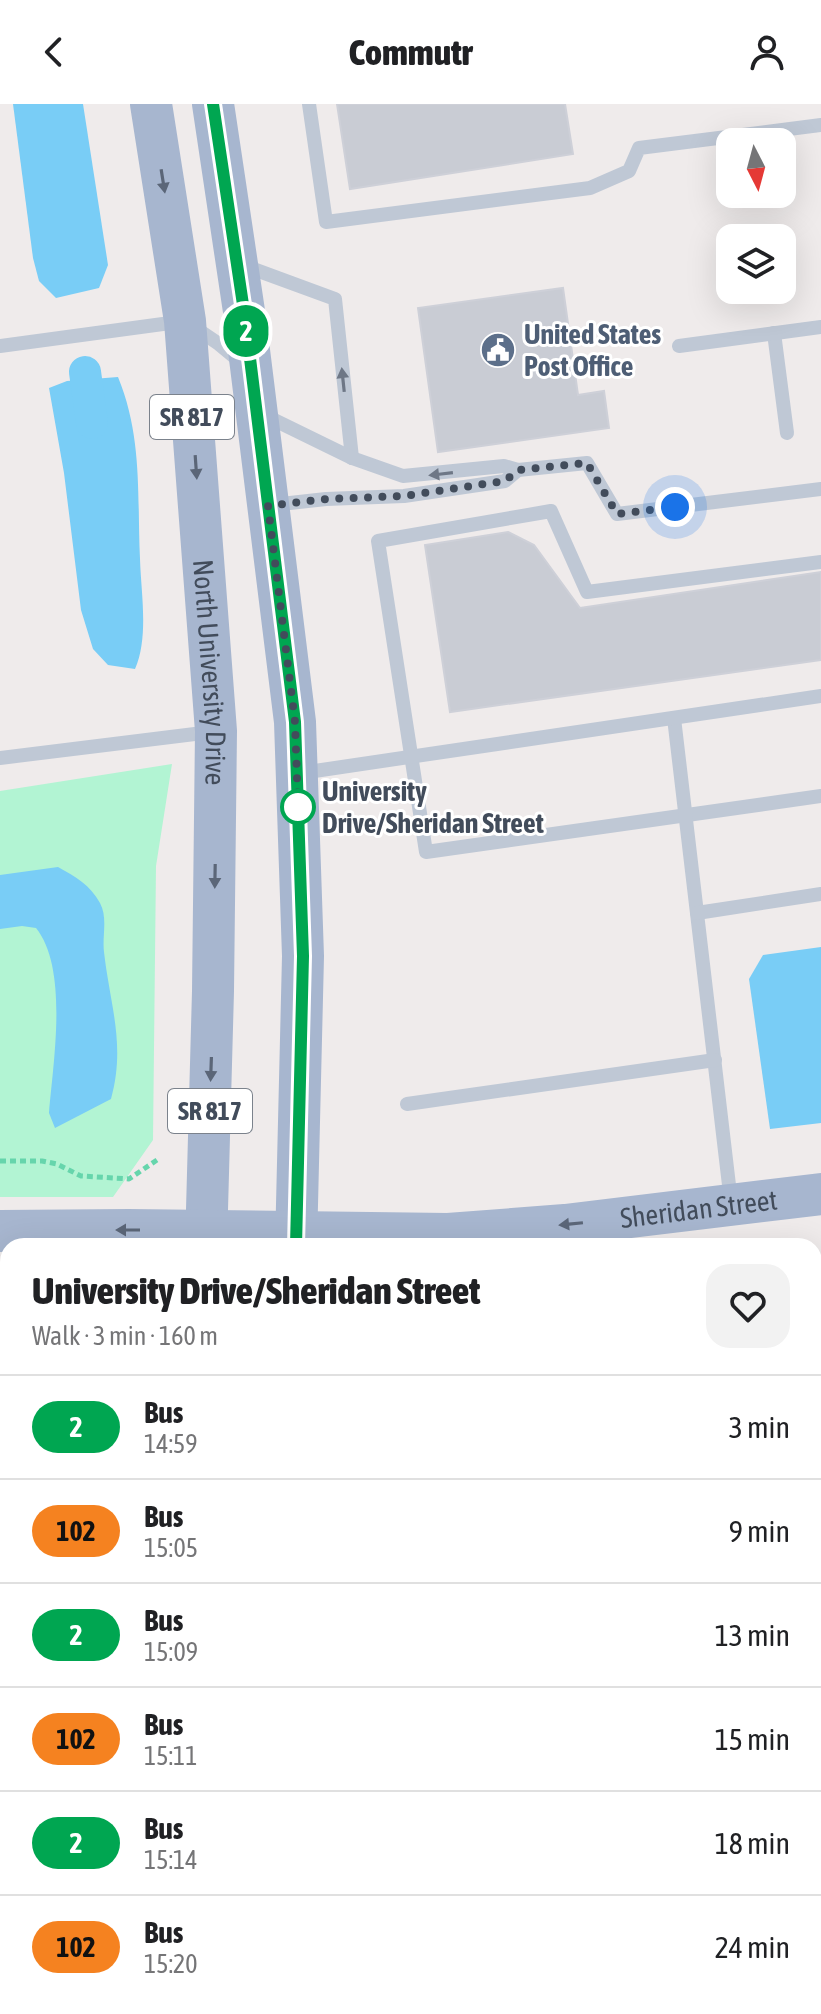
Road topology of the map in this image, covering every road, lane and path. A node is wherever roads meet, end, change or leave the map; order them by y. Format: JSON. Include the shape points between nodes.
{"nodes":[{"id":1,"x":151,"y":104,"type":"edge"},
{"id":2,"x":213,"y":104,"type":"edge"},
{"id":3,"x":309,"y":104,"type":"edge"},
{"id":4,"x":821,"y":125,"type":"edge"},
{"id":5,"x":237,"y":263,"type":"junction"},
{"id":6,"x":185,"y":321,"type":"junction"},
{"id":7,"x":821,"y":327,"type":"edge"},
{"id":8,"x":774,"y":333,"type":"junction"},
{"id":9,"x":0,"y":346,"type":"edge"},
{"id":10,"x":679,"y":346,"type":"dead end"},
{"id":11,"x":254,"y":391,"type":"junction"},
{"id":12,"x":787,"y":433,"type":"dead end"},
{"id":13,"x":352,"y":458,"type":"junction"},
{"id":14,"x":518,"y":470,"type":"junction"},
{"id":15,"x":821,"y":489,"type":"edge"},
{"id":16,"x":268,"y":506,"type":"junction"},
{"id":17,"x":821,"y":562,"type":"edge"},
{"id":18,"x":821,"y":696,"type":"edge"},
{"id":19,"x":674,"y":718,"type":"junction"},
{"id":20,"x":216,"y":731,"type":"junction"},
{"id":21,"x":412,"y":757,"type":"junction"},
{"id":22,"x":0,"y":758,"type":"edge"},
{"id":23,"x":297,"y":774,"type":"junction"},
{"id":24,"x":821,"y":796,"type":"edge"},
{"id":25,"x":685,"y":815,"type":"junction"},
{"id":26,"x":821,"y":894,"type":"edge"},
{"id":27,"x":697,"y":913,"type":"junction"},
{"id":28,"x":715,"y":1060,"type":"junction"},
{"id":29,"x":407,"y":1104,"type":"dead end"},
{"id":30,"x":157,"y":1160,"type":"dead end"},
{"id":31,"x":0,"y":1161,"type":"edge"},
{"id":32,"x":821,"y":1194,"type":"edge"},
{"id":33,"x":731,"y":1206,"type":"junction"},
{"id":34,"x":0,"y":1231,"type":"edge"},
{"id":35,"x":206,"y":1238,"type":"edge"},
{"id":36,"x":296,"y":1238,"type":"edge"},
{"id":37,"x":326,"y":1238,"type":"edge"}],
"edges":[{"from":1,"to":6,"type":"main road","name":"North University Drive","number":"SR 817","one_way":true},
{"from":2,"to":5,"type":"main road","number":"SR 817"},
{"from":3,"to":4,"type":"lane","via":[[326,222],[590,188],[629,171],[639,148]]},
{"from":5,"to":11,"type":"main road","number":"SR 817"},
{"from":13,"to":5,"type":"lane","one_way":true,"via":[[335,299]]},
{"from":6,"to":9,"type":"lane"},
{"from":6,"to":11,"type":"lane","via":[[219,344]]},
{"from":6,"to":20,"type":"main road","name":"North University Drive","number":"SR 817","one_way":true},
{"from":7,"to":8,"type":"lane"},
{"from":8,"to":10,"type":"lane"},
{"from":8,"to":12,"type":"lane"},
{"from":11,"to":13,"type":"lane"},
{"from":11,"to":16,"type":"main road","number":"SR 817"},
{"from":14,"to":13,"type":"lane","one_way":true,"via":[[504,466],[403,476]]},
{"from":14,"to":15,"type":"lane","via":[[587,463],[617,514]]},
{"from":14,"to":16,"type":"lane","via":[[505,481],[404,496]]},
{"from":16,"to":23,"type":"main road","number":"SR 817"},
{"from":17,"to":21,"type":"lane","via":[[587,592],[551,511],[378,541]]},
{"from":18,"to":19,"type":"lane"},
{"from":19,"to":21,"type":"lane"},
{"from":19,"to":25,"type":"lane"},
{"from":20,"to":22,"type":"lane"},
{"from":20,"to":35,"type":"main road","name":"North University Drive","number":"SR 817","one_way":true},
{"from":21,"to":23,"type":"lane"},
{"from":21,"to":25,"type":"lane","via":[[426,852]]},
{"from":23,"to":36,"type":"main road","number":"SR 817","via":[[303,956]]},
{"from":24,"to":25,"type":"lane"},
{"from":25,"to":27,"type":"lane"},
{"from":26,"to":27,"type":"lane"},
{"from":27,"to":28,"type":"lane"},
{"from":28,"to":29,"type":"lane"},
{"from":28,"to":33,"type":"lane"},
{"from":30,"to":31,"type":"path","via":[[129,1179],[81,1176],[42,1161]]},
{"from":32,"to":33,"type":"main road","name":"Sheridan Street"},
{"from":33,"to":37,"type":"main road","name":"Sheridan Street","one_way":true,"via":[[565,1225]]},
{"from":35,"to":34,"type":"main road","name":"Sheridan Street","one_way":true}]}
